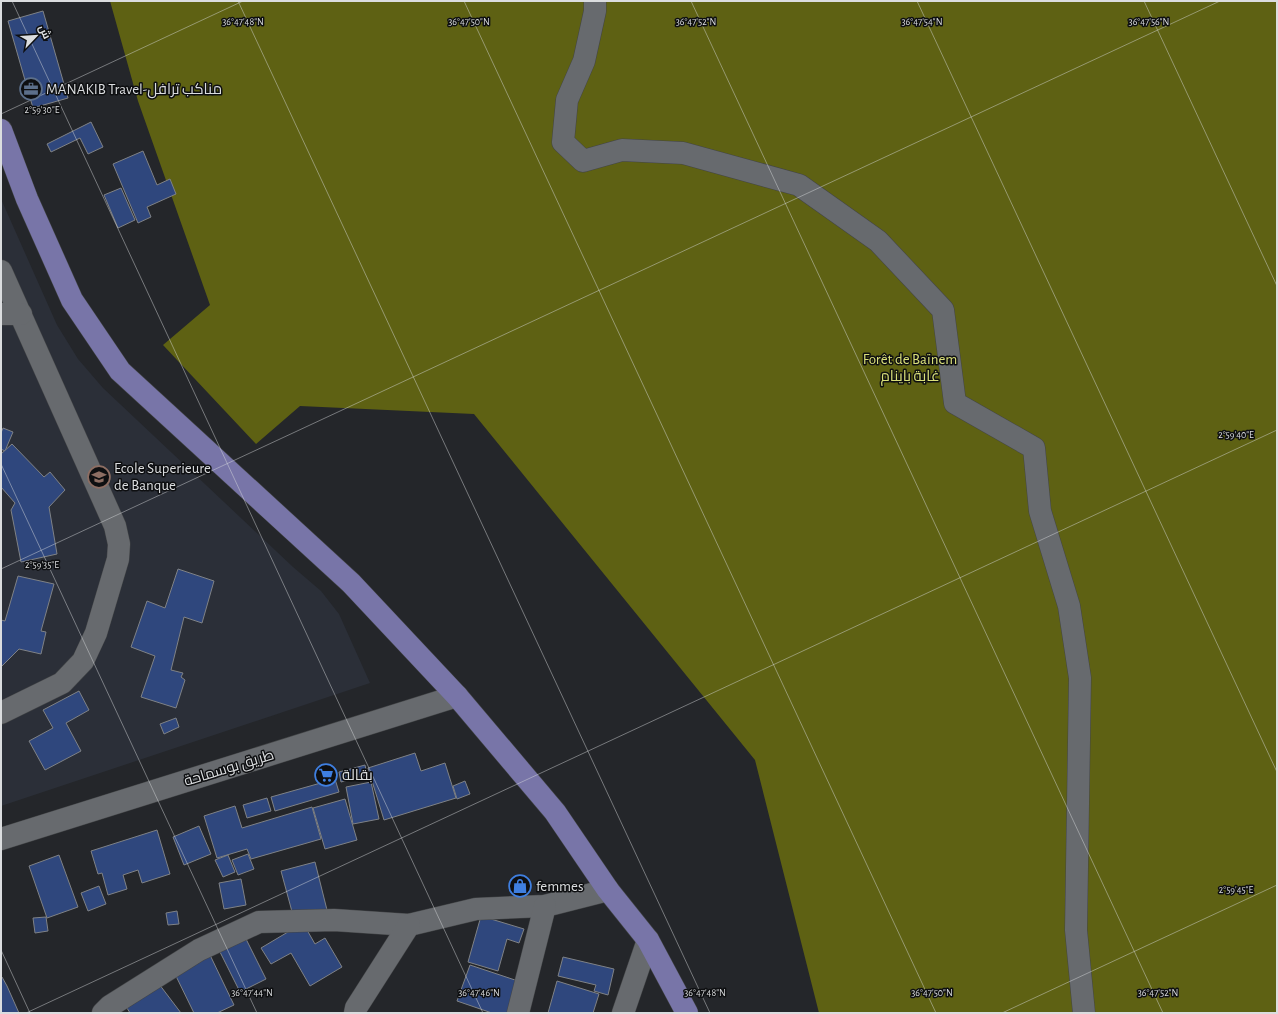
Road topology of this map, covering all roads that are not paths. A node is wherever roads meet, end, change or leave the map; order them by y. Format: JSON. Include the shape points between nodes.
{"nodes":[{"id":1,"x":595,"y":1,"type":"edge"},
{"id":2,"x":1,"y":130,"type":"edge"},
{"id":3,"x":1,"y":271,"type":"edge"},
{"id":4,"x":11,"y":314,"type":"edge"},
{"id":5,"x":457,"y":696,"type":"junction"},
{"id":6,"x":1,"y":713,"type":"edge"},
{"id":7,"x":1,"y":840,"type":"edge"},
{"id":8,"x":608,"y":890,"type":"junction"},
{"id":9,"x":545,"y":906,"type":"junction"},
{"id":10,"x":409,"y":925,"type":"junction"},
{"id":11,"x":648,"y":940,"type":"junction"},
{"id":12,"x":354,"y":1011,"type":"edge"},
{"id":13,"x":103,"y":1013,"type":"edge"},
{"id":14,"x":518,"y":1013,"type":"edge"},
{"id":15,"x":623,"y":1013,"type":"edge"},
{"id":16,"x":687,"y":1013,"type":"edge"},
{"id":17,"x":1084,"y":1013,"type":"edge"}],
"edges":[{"from":1,"to":17,"type":"street","via":[[584,60],[567,100],[564,142],[583,161],[622,150],[682,153],[799,185],[878,242],[943,310],[955,402],[1034,448],[1040,511],[1069,606],[1080,678],[1076,930]]},
{"from":2,"to":5,"type":"main road","via":[[26,199],[72,300],[120,371],[351,583]]},
{"from":3,"to":4,"type":"street"},
{"from":4,"to":6,"type":"street","via":[[115,526],[119,544],[118,560],[96,633],[83,662],[62,683]]},
{"from":5,"to":7,"type":"street","name":"طريق بوسماحة"},
{"from":5,"to":8,"type":"main road","via":[[555,812]]},
{"from":8,"to":9,"type":"street"},
{"from":8,"to":11,"type":"main road"},
{"from":9,"to":10,"type":"street","via":[[476,909]]},
{"from":9,"to":14,"type":"street"},
{"from":10,"to":12,"type":"street"},
{"from":10,"to":13,"type":"street","via":[[334,920],[259,922],[199,950],[110,1006]]},
{"from":11,"to":15,"type":"street"},
{"from":11,"to":16,"type":"main road"}]}
